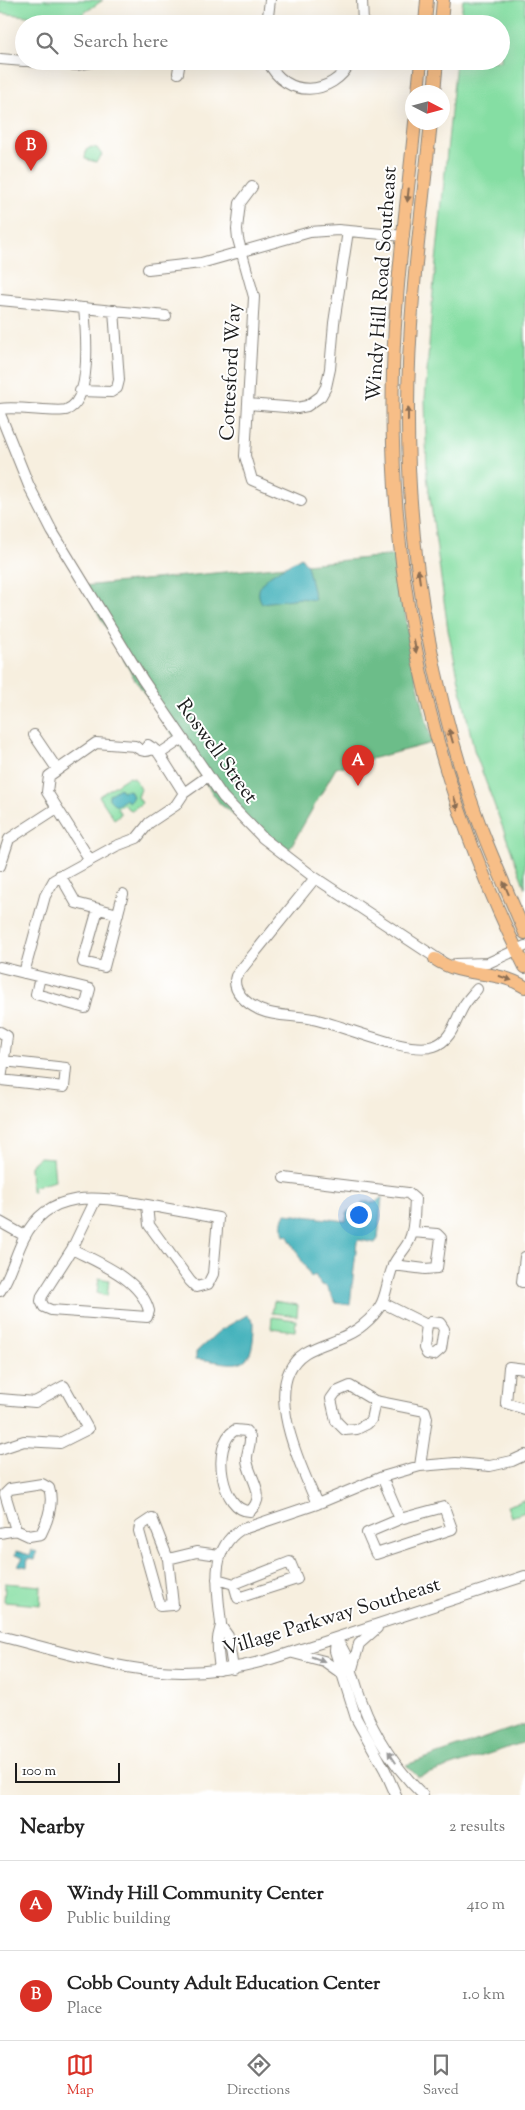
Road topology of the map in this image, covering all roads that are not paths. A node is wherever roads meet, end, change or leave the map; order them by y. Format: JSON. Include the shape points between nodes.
{"nodes":[{"id":1,"x":270,"y":0,"type":"edge"},
{"id":2,"x":362,"y":0,"type":"edge"},
{"id":3,"x":427,"y":0,"type":"edge"},
{"id":4,"x":443,"y":0,"type":"edge"},
{"id":5,"x":268,"y":15,"type":"edge"},
{"id":6,"x":364,"y":15,"type":"edge"},
{"id":7,"x":426,"y":15,"type":"edge"},
{"id":8,"x":442,"y":15,"type":"edge"},
{"id":9,"x":0,"y":59,"type":"edge"},
{"id":10,"x":15,"y":60,"type":"edge"},
{"id":11,"x":178,"y":70,"type":"edge"},
{"id":12,"x":272,"y":70,"type":"edge"},
{"id":13,"x":345,"y":70,"type":"edge"},
{"id":14,"x":420,"y":70,"type":"edge"},
{"id":15,"x":436,"y":70,"type":"edge"},
{"id":16,"x":178,"y":73,"type":"dead end"},
{"id":17,"x":419,"y":85,"type":"edge"},
{"id":18,"x":435,"y":85,"type":"edge"},
{"id":19,"x":414,"y":130,"type":"edge"},
{"id":20,"x":430,"y":130,"type":"edge"},
{"id":21,"x":252,"y":187,"type":"dead end"},
{"id":22,"x":348,"y":230,"type":"junction"},
{"id":23,"x":404,"y":236,"type":"junction"},
{"id":24,"x":241,"y":252,"type":"junction"},
{"id":25,"x":148,"y":269,"type":"dead end"},
{"id":26,"x":0,"y":300,"type":"edge"},
{"id":27,"x":84,"y":308,"type":"junction"},
{"id":28,"x":114,"y":310,"type":"junction"},
{"id":29,"x":166,"y":316,"type":"dead end"},
{"id":30,"x":80,"y":391,"type":"junction"},
{"id":31,"x":248,"y":404,"type":"junction"},
{"id":32,"x":0,"y":409,"type":"edge"},
{"id":33,"x":0,"y":414,"type":"edge"},
{"id":34,"x":301,"y":501,"type":"dead end"},
{"id":35,"x":34,"y":734,"type":"dead end"},
{"id":36,"x":182,"y":739,"type":"junction"},
{"id":37,"x":156,"y":751,"type":"junction"},
{"id":38,"x":57,"y":769,"type":"junction"},
{"id":39,"x":208,"y":776,"type":"junction"},
{"id":40,"x":184,"y":793,"type":"junction"},
{"id":41,"x":57,"y":808,"type":"junction"},
{"id":42,"x":90,"y":860,"type":"junction"},
{"id":43,"x":1,"y":861,"type":"edge"},
{"id":44,"x":60,"y":875,"type":"junction"},
{"id":45,"x":315,"y":878,"type":"junction"},
{"id":46,"x":123,"y":894,"type":"dead end"},
{"id":47,"x":98,"y":909,"type":"junction"},
{"id":48,"x":118,"y":914,"type":"junction"},
{"id":49,"x":525,"y":933,"type":"edge"},
{"id":50,"x":521,"y":948,"type":"edge"},
{"id":51,"x":435,"y":959,"type":"junction"},
{"id":52,"x":0,"y":967,"type":"edge"},
{"id":53,"x":525,"y":967,"type":"edge"},
{"id":54,"x":24,"y":973,"type":"junction"},
{"id":55,"x":40,"y":977,"type":"junction"},
{"id":56,"x":525,"y":987,"type":"edge"},
{"id":57,"x":477,"y":989,"type":"dead end"},
{"id":58,"x":0,"y":1032,"type":"edge"},
{"id":59,"x":3,"y":1055,"type":"edge"},
{"id":60,"x":284,"y":1178,"type":"dead end"},
{"id":61,"x":96,"y":1199,"type":"junction"},
{"id":62,"x":147,"y":1205,"type":"junction"},
{"id":63,"x":0,"y":1222,"type":"edge"},
{"id":64,"x":412,"y":1232,"type":"junction"},
{"id":65,"x":25,"y":1236,"type":"junction"},
{"id":66,"x":72,"y":1249,"type":"junction"},
{"id":67,"x":525,"y":1257,"type":"edge"},
{"id":68,"x":393,"y":1265,"type":"junction"},
{"id":69,"x":525,"y":1282,"type":"edge"},
{"id":70,"x":0,"y":1291,"type":"edge"},
{"id":71,"x":384,"y":1303,"type":"junction"},
{"id":72,"x":426,"y":1325,"type":"dead end"},
{"id":73,"x":525,"y":1368,"type":"edge"},
{"id":74,"x":0,"y":1399,"type":"edge"},
{"id":75,"x":375,"y":1401,"type":"junction"},
{"id":76,"x":525,"y":1409,"type":"edge"},
{"id":77,"x":0,"y":1449,"type":"edge"},
{"id":78,"x":525,"y":1455,"type":"edge"},
{"id":79,"x":420,"y":1466,"type":"junction"},
{"id":80,"x":382,"y":1477,"type":"junction"},
{"id":81,"x":317,"y":1504,"type":"junction"},
{"id":82,"x":250,"y":1512,"type":"junction"},
{"id":83,"x":400,"y":1519,"type":"junction"},
{"id":84,"x":255,"y":1525,"type":"junction"},
{"id":85,"x":16,"y":1530,"type":"junction"},
{"id":86,"x":0,"y":1532,"type":"edge"},
{"id":87,"x":219,"y":1555,"type":"junction"},
{"id":88,"x":168,"y":1560,"type":"junction"},
{"id":89,"x":217,"y":1579,"type":"junction"},
{"id":90,"x":524,"y":1579,"type":"edge"},
{"id":91,"x":234,"y":1584,"type":"junction"},
{"id":92,"x":384,"y":1623,"type":"junction"},
{"id":93,"x":221,"y":1626,"type":"junction"},
{"id":94,"x":0,"y":1628,"type":"edge"},
{"id":95,"x":0,"y":1636,"type":"edge"},
{"id":96,"x":336,"y":1639,"type":"junction"},
{"id":97,"x":17,"y":1640,"type":"junction"},
{"id":98,"x":291,"y":1653,"type":"junction"},
{"id":99,"x":234,"y":1669,"type":"junction"},
{"id":100,"x":220,"y":1670,"type":"junction"},
{"id":101,"x":346,"y":1673,"type":"junction"},
{"id":102,"x":396,"y":1795,"type":"edge"},
{"id":103,"x":422,"y":1795,"type":"edge"}],
"edges":[{"from":1,"to":5,"type":"street"},
{"from":2,"to":6,"type":"street"},
{"from":3,"to":7,"type":"main road"},
{"from":4,"to":8,"type":"main road"},
{"from":9,"to":10,"type":"street"},
{"from":11,"to":16,"type":"street"},
{"from":12,"to":13,"type":"street","via":[[284,82],[298,88],[327,86],[338,80]]},
{"from":14,"to":17,"type":"main road"},
{"from":15,"to":18,"type":"main road"},
{"from":19,"to":23,"type":"main road","name":"Windy Hill Road Southeast","one_way":true},
{"from":49,"to":20,"type":"main road","name":"Windy Hill Road Southeast","one_way":true,"via":[[477,817],[450,732],[434,665],[416,556],[408,438],[408,368]]},
{"from":21,"to":24,"type":"street","name":"Cottesford Way","via":[[240,203],[238,240]]},
{"from":22,"to":23,"type":"street"},
{"from":22,"to":24,"type":"street","via":[[310,232]]},
{"from":22,"to":31,"type":"street","via":[[330,369],[321,396],[307,406],[297,408]]},
{"from":23,"to":50,"type":"main road","name":"Windy Hill Road Southeast","one_way":true,"via":[[394,344],[393,447],[397,530],[408,609],[419,673],[453,794],[476,859]]},
{"from":24,"to":25,"type":"street","via":[[201,263]]},
{"from":24,"to":31,"type":"street","name":"Cottesford Way","via":[[254,297]]},
{"from":26,"to":27,"type":"street"},
{"from":27,"to":28,"type":"street"},
{"from":27,"to":30,"type":"street","via":[[87,353]]},
{"from":28,"to":29,"type":"street"},
{"from":28,"to":30,"type":"street","via":[[117,388],[111,392]]},
{"from":30,"to":32,"type":"street","via":[[76,404],[65,410]]},
{"from":31,"to":34,"type":"street","name":"Cottesford Way","via":[[245,456],[252,480]]},
{"from":33,"to":36,"type":"street","name":"Roswell Street","via":[[29,486],[52,531]]},
{"from":35,"to":38,"type":"street"},
{"from":36,"to":37,"type":"street"},
{"from":36,"to":39,"type":"street","name":"Roswell Street"},
{"from":37,"to":38,"type":"street","via":[[96,743]]},
{"from":37,"to":40,"type":"street"},
{"from":38,"to":41,"type":"street","via":[[49,776],[46,789]]},
{"from":39,"to":40,"type":"street"},
{"from":39,"to":45,"type":"street","name":"Roswell Street","via":[[262,838]]},
{"from":40,"to":42,"type":"street","via":[[176,805],[149,823],[137,838]]},
{"from":41,"to":42,"type":"street"},
{"from":41,"to":43,"type":"street","via":[[9,839]]},
{"from":42,"to":44,"type":"street"},
{"from":44,"to":47,"type":"street","via":[[74,901]]},
{"from":44,"to":54,"type":"street","via":[[50,884],[45,896]]},
{"from":45,"to":51,"type":"street","name":"Roswell Street"},
{"from":45,"to":57,"type":"street","via":[[236,976],[234,985],[237,991],[258,1009],[427,1048],[443,1042],[450,1034],[462,1007]]},
{"from":46,"to":48,"type":"street"},
{"from":47,"to":48,"type":"street"},
{"from":47,"to":48,"type":"street","via":[[83,962],[104,967]]},
{"from":50,"to":51,"type":"street","name":"Roswell Street","via":[[482,964],[458,964]]},
{"from":50,"to":53,"type":"main road","name":"Windy Hill Road Southeast"},
{"from":51,"to":56,"type":"main road","one_way":true,"via":[[449,968],[501,976]]},
{"from":52,"to":54,"type":"street"},
{"from":54,"to":55,"type":"street"},
{"from":55,"to":55,"type":"street","via":[[90,989],[85,1008],[36,994]]},
{"from":58,"to":59,"type":"street","via":[[7,1036]]},
{"from":59,"to":59,"type":"street","via":[[2,1080],[64,1087],[66,1068]]},
{"from":60,"to":64,"type":"street","via":[[410,1194],[415,1199]]},
{"from":61,"to":62,"type":"street"},
{"from":61,"to":65,"type":"street","via":[[76,1199],[57,1204],[36,1220]]},
{"from":61,"to":66,"type":"street"},
{"from":62,"to":62,"type":"street","via":[[149,1225],[179,1267],[196,1287],[208,1284],[213,1274],[218,1218]]},
{"from":63,"to":65,"type":"street"},
{"from":64,"to":68,"type":"street"},
{"from":64,"to":68,"type":"street","via":[[437,1234],[441,1238],[437,1268]]},
{"from":65,"to":70,"type":"street"},
{"from":66,"to":66,"type":"street","via":[[42,1296],[44,1307],[147,1317],[146,1305],[126,1280]]},
{"from":67,"to":69,"type":"street","via":[[522,1282]]},
{"from":68,"to":71,"type":"street"},
{"from":71,"to":72,"type":"street"},
{"from":71,"to":81,"type":"street","via":[[364,1325],[299,1358],[284,1384],[282,1395],[294,1446]]},
{"from":73,"to":76,"type":"street","via":[[509,1367],[506,1404]]},
{"from":74,"to":77,"type":"street","via":[[35,1402],[64,1386],[88,1429],[60,1443],[24,1441]]},
{"from":75,"to":75,"type":"street","via":[[355,1387],[347,1386],[333,1396],[333,1414],[342,1429],[357,1429],[371,1420]]},
{"from":75,"to":79,"type":"street","via":[[426,1411]]},
{"from":78,"to":79,"type":"street","via":[[490,1466],[456,1463]]},
{"from":79,"to":80,"type":"street"},
{"from":80,"to":81,"type":"street"},
{"from":80,"to":83,"type":"street"},
{"from":81,"to":84,"type":"street"},
{"from":82,"to":82,"type":"street","via":[[256,1503],[257,1486],[247,1460],[250,1437],[246,1432],[236,1430],[226,1437],[223,1445],[222,1475],[234,1504]]},
{"from":82,"to":84,"type":"street"},
{"from":83,"to":83,"type":"street","via":[[444,1507],[452,1529],[376,1554],[367,1533]]},
{"from":84,"to":87,"type":"street","via":[[232,1535]]},
{"from":85,"to":85,"type":"street","via":[[5,1497],[7,1491],[42,1484],[49,1488],[48,1519],[41,1534],[29,1536]]},
{"from":85,"to":86,"type":"street"},
{"from":87,"to":88,"type":"street","via":[[197,1552]]},
{"from":87,"to":89,"type":"street"},
{"from":88,"to":88,"type":"street","via":[[173,1605],[160,1606],[139,1531],[140,1526],[152,1518]]},
{"from":89,"to":91,"type":"street"},
{"from":89,"to":93,"type":"street"},
{"from":90,"to":92,"type":"street","name":"Village Parkway Southeast"},
{"from":91,"to":91,"type":"street","via":[[290,1562],[297,1579],[238,1598]]},
{"from":92,"to":96,"type":"street","name":"Village Parkway Southeast"},
{"from":92,"to":101,"type":"street","via":[[359,1644]]},
{"from":93,"to":99,"type":"street","via":[[228,1636]]},
{"from":93,"to":100,"type":"street","via":[[218,1638]]},
{"from":94,"to":97,"type":"street"},
{"from":95,"to":97,"type":"street","name":"Village Parkway Southeast"},
{"from":96,"to":98,"type":"street","name":"Village Parkway Southeast"},
{"from":96,"to":101,"type":"street","via":[[335,1651]]},
{"from":97,"to":100,"type":"street","name":"Village Parkway Southeast","via":[[132,1669],[167,1673]]},
{"from":98,"to":99,"type":"street","name":"Village Parkway Southeast"},
{"from":98,"to":101,"type":"street","one_way":true,"via":[[324,1661]]},
{"from":99,"to":100,"type":"street","name":"Village Parkway Southeast"},
{"from":101,"to":102,"type":"street","via":[[358,1723]]},
{"from":103,"to":101,"type":"street","one_way":true,"via":[[391,1758]]}]}
